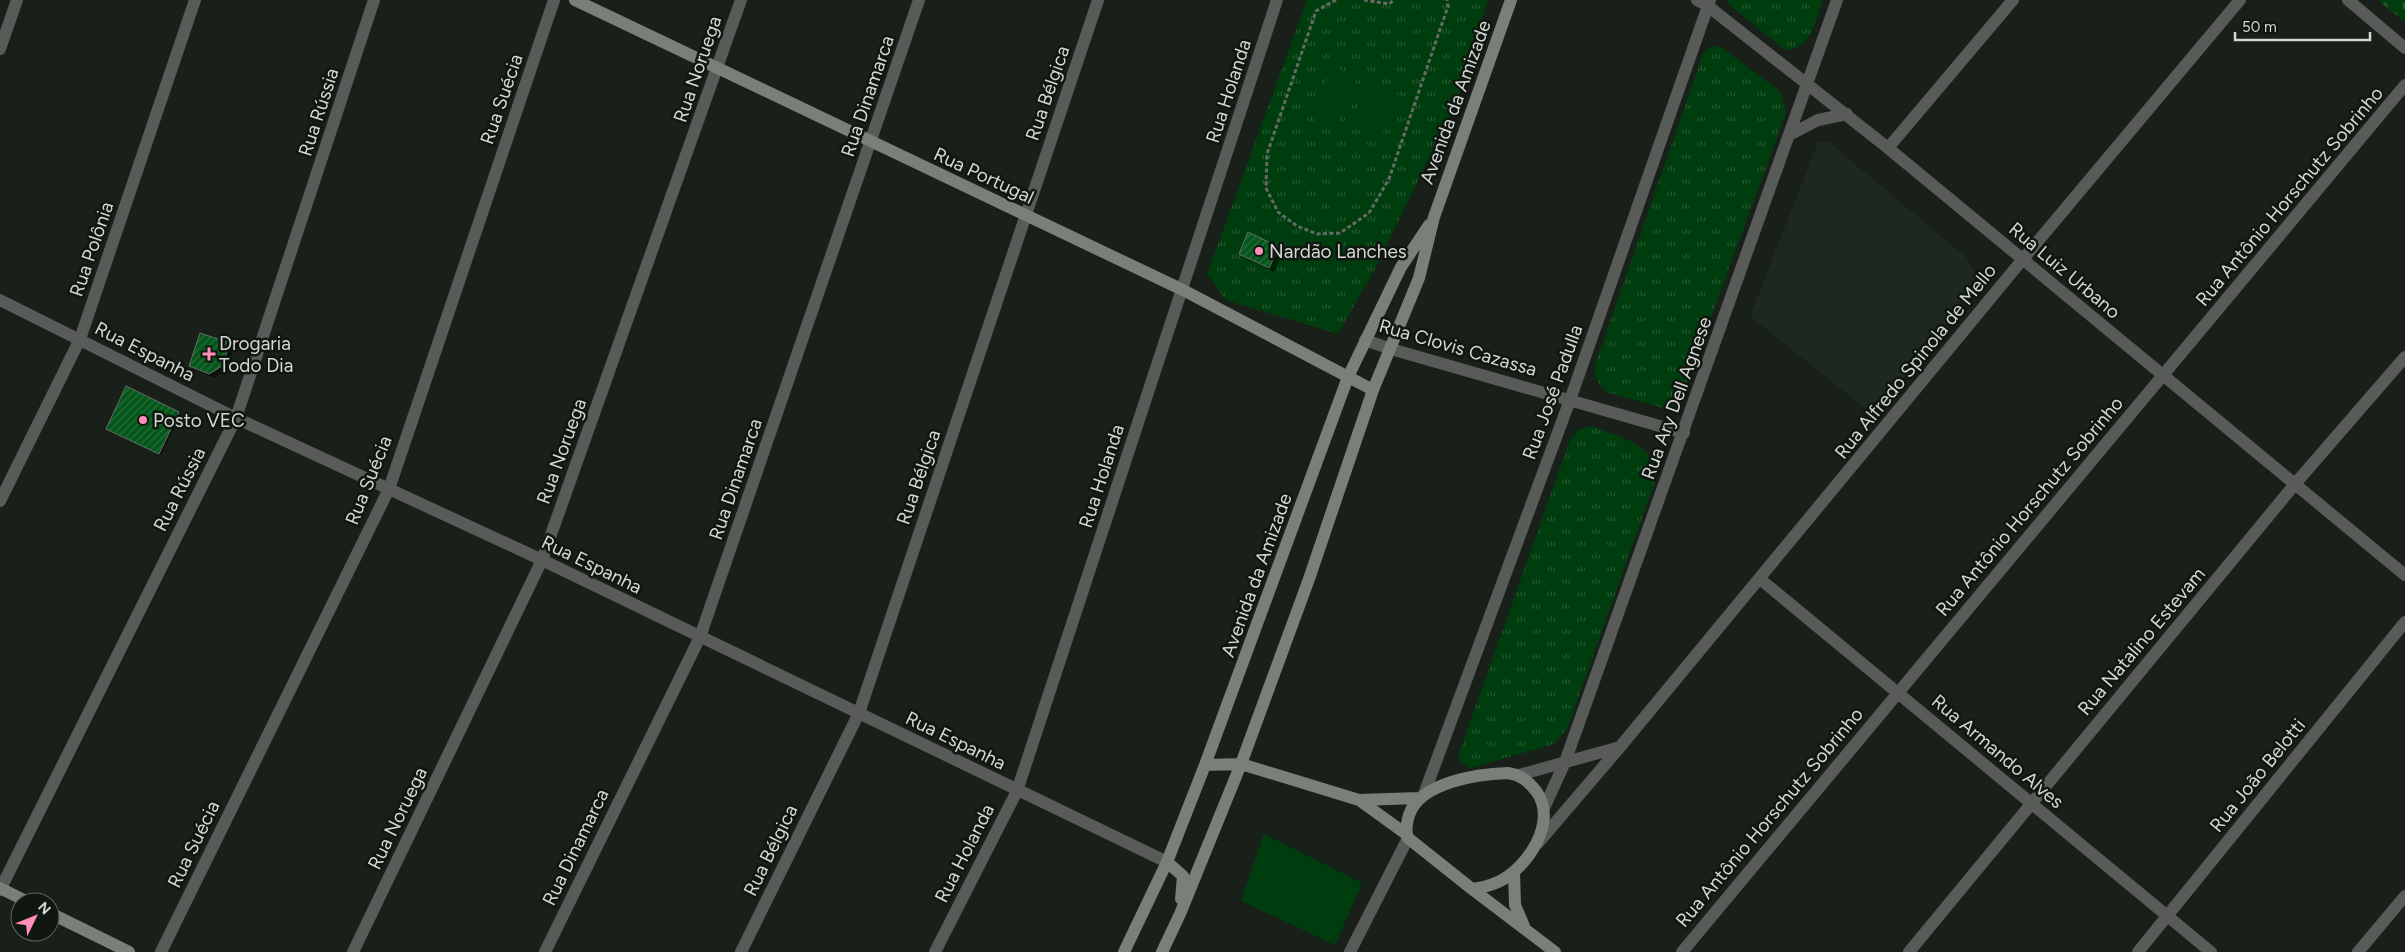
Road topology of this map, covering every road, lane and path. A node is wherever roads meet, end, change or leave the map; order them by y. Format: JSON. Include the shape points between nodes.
{"nodes":[{"id":1,"x":17,"y":0,"type":"edge"},
{"id":2,"x":195,"y":0,"type":"edge"},
{"id":3,"x":374,"y":0,"type":"edge"},
{"id":4,"x":554,"y":0,"type":"edge"},
{"id":5,"x":575,"y":0,"type":"edge"},
{"id":6,"x":741,"y":0,"type":"edge"},
{"id":7,"x":919,"y":0,"type":"edge"},
{"id":8,"x":1098,"y":0,"type":"edge"},
{"id":9,"x":1277,"y":0,"type":"edge"},
{"id":10,"x":1336,"y":0,"type":"edge"},
{"id":11,"x":1364,"y":0,"type":"edge"},
{"id":12,"x":1394,"y":0,"type":"edge"},
{"id":13,"x":1447,"y":0,"type":"edge"},
{"id":14,"x":1511,"y":0,"type":"edge"},
{"id":15,"x":1837,"y":0,"type":"edge"},
{"id":16,"x":2013,"y":0,"type":"edge"},
{"id":17,"x":2240,"y":0,"type":"edge"},
{"id":18,"x":2348,"y":0,"type":"edge"},
{"id":19,"x":1705,"y":2,"type":"edge"},
{"id":20,"x":2405,"y":48,"type":"edge"},
{"id":21,"x":0,"y":49,"type":"edge"},
{"id":22,"x":718,"y":69,"type":"junction"},
{"id":23,"x":1808,"y":83,"type":"junction"},
{"id":24,"x":2405,"y":85,"type":"edge"},
{"id":25,"x":1847,"y":114,"type":"junction"},
{"id":26,"x":1791,"y":134,"type":"junction"},
{"id":27,"x":871,"y":143,"type":"junction"},
{"id":28,"x":1888,"y":148,"type":"junction"},
{"id":29,"x":1026,"y":215,"type":"junction"},
{"id":30,"x":1434,"y":217,"type":"junction"},
{"id":31,"x":2023,"y":259,"type":"junction"},
{"id":32,"x":1183,"y":290,"type":"junction"},
{"id":33,"x":0,"y":300,"type":"edge"},
{"id":34,"x":80,"y":339,"type":"junction"},
{"id":35,"x":1365,"y":340,"type":"junction"},
{"id":36,"x":1391,"y":349,"type":"junction"},
{"id":37,"x":2405,"y":357,"type":"edge"},
{"id":38,"x":2164,"y":376,"type":"junction"},
{"id":39,"x":1348,"y":377,"type":"junction"},
{"id":40,"x":1374,"y":390,"type":"junction"},
{"id":41,"x":1570,"y":400,"type":"junction"},
{"id":42,"x":236,"y":418,"type":"junction"},
{"id":43,"x":1684,"y":432,"type":"junction"},
{"id":44,"x":2295,"y":484,"type":"junction"},
{"id":45,"x":389,"y":489,"type":"junction"},
{"id":46,"x":0,"y":501,"type":"edge"},
{"id":47,"x":542,"y":560,"type":"junction"},
{"id":48,"x":2405,"y":575,"type":"edge"},
{"id":49,"x":1760,"y":579,"type":"junction"},
{"id":50,"x":2405,"y":622,"type":"edge"},
{"id":51,"x":700,"y":637,"type":"junction"},
{"id":52,"x":1897,"y":692,"type":"junction"},
{"id":53,"x":859,"y":713,"type":"junction"},
{"id":54,"x":1620,"y":747,"type":"junction"},
{"id":55,"x":1565,"y":762,"type":"junction"},
{"id":56,"x":1242,"y":764,"type":"junction"},
{"id":57,"x":1205,"y":765,"type":"junction"},
{"id":58,"x":1519,"y":775,"type":"junction"},
{"id":59,"x":1017,"y":791,"type":"junction"},
{"id":60,"x":1421,"y":796,"type":"junction"},
{"id":61,"x":1360,"y":800,"type":"junction"},
{"id":62,"x":2031,"y":803,"type":"junction"},
{"id":63,"x":1545,"y":806,"type":"junction"},
{"id":64,"x":1407,"y":836,"type":"junction"},
{"id":65,"x":1538,"y":843,"type":"junction"},
{"id":66,"x":1167,"y":862,"type":"junction"},
{"id":67,"x":1514,"y":872,"type":"junction"},
{"id":68,"x":0,"y":889,"type":"edge"},
{"id":69,"x":1472,"y":889,"type":"junction"},
{"id":70,"x":2405,"y":896,"type":"edge"},
{"id":71,"x":1180,"y":914,"type":"junction"},
{"id":72,"x":2168,"y":916,"type":"junction"},
{"id":73,"x":60,"y":918,"type":"edge"},
{"id":74,"x":1525,"y":929,"type":"junction"},
{"id":75,"x":130,"y":952,"type":"edge"},
{"id":76,"x":161,"y":952,"type":"edge"},
{"id":77,"x":353,"y":952,"type":"edge"},
{"id":78,"x":545,"y":952,"type":"edge"},
{"id":79,"x":741,"y":952,"type":"edge"},
{"id":80,"x":935,"y":952,"type":"edge"},
{"id":81,"x":1124,"y":952,"type":"edge"},
{"id":82,"x":1162,"y":952,"type":"edge"},
{"id":83,"x":1350,"y":952,"type":"edge"},
{"id":84,"x":1555,"y":952,"type":"edge"},
{"id":85,"x":1682,"y":952,"type":"edge"},
{"id":86,"x":1909,"y":952,"type":"edge"},
{"id":87,"x":2138,"y":952,"type":"edge"},
{"id":88,"x":2211,"y":952,"type":"edge"},
{"id":89,"x":2358,"y":952,"type":"edge"}],
"edges":[{"from":1,"to":21,"type":"street"},
{"from":2,"to":34,"type":"street","name":"Rua Polônia"},
{"from":3,"to":42,"type":"street","name":"Rua Rússia"},
{"from":4,"to":45,"type":"street","name":"Rua Suécia"},
{"from":5,"to":22,"type":"main road","name":"Rua Portugal"},
{"from":6,"to":22,"type":"street","name":"Rua Noruega"},
{"from":7,"to":27,"type":"street","name":"Rua Dinamarca"},
{"from":8,"to":29,"type":"street","name":"Rua Bélgica"},
{"from":9,"to":32,"type":"street","name":"Rua Holanda"},
{"from":10,"to":13,"type":"path","via":[[1316,11],[1267,154],[1266,188],[1278,212],[1297,226],[1317,234],[1340,233],[1368,213],[1389,179],[1448,6]]},
{"from":11,"to":12,"type":"path","via":[[1389,4]]},
{"from":14,"to":30,"type":"main road","name":"Avenida da Amizade"},
{"from":15,"to":23,"type":"street","name":"Rua Ary Dell Agnese"},
{"from":16,"to":28,"type":"street"},
{"from":17,"to":31,"type":"street","name":"Rua Alfredo Spinola de Mello"},
{"from":18,"to":20,"type":"street"},
{"from":19,"to":23,"type":"street","name":"Rua Luiz Urbano"},
{"from":19,"to":41,"type":"street","name":"Rua José Padulla"},
{"from":22,"to":27,"type":"main road","name":"Rua Portugal"},
{"from":22,"to":47,"type":"street","name":"Rua Noruega"},
{"from":23,"to":25,"type":"street","name":"Rua Luiz Urbano"},
{"from":23,"to":26,"type":"street","name":"Rua Ary Dell Agnese"},
{"from":24,"to":38,"type":"street","name":"Rua Antônio Horschutz Sobrinho"},
{"from":25,"to":26,"type":"street","via":[[1818,120]]},
{"from":25,"to":28,"type":"street","name":"Rua Luiz Urbano"},
{"from":26,"to":43,"type":"street","name":"Rua Ary Dell Agnese"},
{"from":27,"to":29,"type":"main road","name":"Rua Portugal"},
{"from":27,"to":51,"type":"street","name":"Rua Dinamarca"},
{"from":28,"to":31,"type":"street","name":"Rua Luiz Urbano"},
{"from":29,"to":32,"type":"main road","name":"Rua Portugal"},
{"from":29,"to":53,"type":"street","name":"Rua Bélgica"},
{"from":30,"to":35,"type":"main road","name":"Avenida da Amizade","via":[[1401,267]]},
{"from":30,"to":36,"type":"main road","name":"Avenida da Amizade","via":[[1419,278]]},
{"from":31,"to":38,"type":"street","name":"Rua Luiz Urbano"},
{"from":31,"to":49,"type":"street","name":"Rua Alfredo Spinola de Mello"},
{"from":32,"to":39,"type":"main road","name":"Rua Portugal"},
{"from":32,"to":59,"type":"street","name":"Rua Holanda"},
{"from":33,"to":34,"type":"street","name":"Rua Espanha"},
{"from":34,"to":42,"type":"street","name":"Rua Espanha"},
{"from":34,"to":46,"type":"street","name":"Rua Polônia"},
{"from":35,"to":36,"type":"street","name":"Rua Clovis Cazassa"},
{"from":35,"to":39,"type":"main road","name":"Avenida da Amizade"},
{"from":36,"to":40,"type":"main road","name":"Avenida da Amizade"},
{"from":36,"to":41,"type":"street","name":"Rua Clovis Cazassa"},
{"from":37,"to":44,"type":"street","name":"Rua Natalino Estevam"},
{"from":38,"to":44,"type":"street","name":"Rua Luiz Urbano"},
{"from":38,"to":52,"type":"street","name":"Rua Antônio Horschutz Sobrinho"},
{"from":39,"to":40,"type":"main road","name":"Rua Portugal"},
{"from":39,"to":57,"type":"main road","name":"Avenida da Amizade"},
{"from":40,"to":56,"type":"main road","name":"Avenida da Amizade"},
{"from":41,"to":43,"type":"street","name":"Rua Clovis Cazassa"},
{"from":41,"to":60,"type":"street","name":"Rua José Padulla"},
{"from":42,"to":45,"type":"street","name":"Rua Espanha"},
{"from":42,"to":68,"type":"street","name":"Rua Rússia"},
{"from":43,"to":55,"type":"street","name":"Rua Ary Dell Agnese"},
{"from":44,"to":48,"type":"street","name":"Rua Luiz Urbano"},
{"from":44,"to":62,"type":"street","name":"Rua Natalino Estevam"},
{"from":45,"to":47,"type":"street","name":"Rua Espanha"},
{"from":45,"to":76,"type":"street","name":"Rua Suécia"},
{"from":47,"to":51,"type":"street","name":"Rua Espanha"},
{"from":47,"to":77,"type":"street","name":"Rua Noruega"},
{"from":49,"to":52,"type":"street","name":"Rua Armando Alves"},
{"from":49,"to":54,"type":"street","name":"Rua Alfredo Spinola de Mello"},
{"from":50,"to":72,"type":"street","name":"Rua João Belotti"},
{"from":51,"to":53,"type":"street","name":"Rua Espanha"},
{"from":51,"to":78,"type":"street","name":"Rua Dinamarca"},
{"from":52,"to":62,"type":"street","name":"Rua Armando Alves"},
{"from":52,"to":85,"type":"street","name":"Rua Antônio Horschutz Sobrinho"},
{"from":53,"to":59,"type":"street","name":"Rua Espanha"},
{"from":53,"to":79,"type":"street","name":"Rua Bélgica"},
{"from":54,"to":55,"type":"street"},
{"from":54,"to":65,"type":"street","name":"Rua Alfredo Spinola de Mello"},
{"from":55,"to":58,"type":"street"},
{"from":55,"to":63,"type":"street","name":"Rua Ary Dell Agnese"},
{"from":56,"to":57,"type":"main road"},
{"from":56,"to":61,"type":"main road"},
{"from":56,"to":71,"type":"main road","name":"Avenida da Amizade"},
{"from":57,"to":66,"type":"main road","name":"Avenida da Amizade"},
{"from":58,"to":60,"type":"main road","via":[[1493,774],[1437,787]]},
{"from":58,"to":63,"type":"main road"},
{"from":59,"to":66,"type":"street","name":"Rua Espanha"},
{"from":59,"to":80,"type":"street","name":"Rua Holanda"},
{"from":60,"to":61,"type":"main road"},
{"from":60,"to":64,"type":"main road","via":[[1410,812]]},
{"from":61,"to":64,"type":"main road"},
{"from":62,"to":72,"type":"street","name":"Rua Armando Alves"},
{"from":62,"to":86,"type":"street","name":"Rua Natalino Estevam"},
{"from":63,"to":65,"type":"main road"},
{"from":64,"to":69,"type":"main road"},
{"from":64,"to":83,"type":"street"},
{"from":65,"to":67,"type":"main road"},
{"from":66,"to":71,"type":"main road","via":[[1183,876]]},
{"from":66,"to":81,"type":"main road","name":"Avenida da Amizade"},
{"from":67,"to":69,"type":"main road","via":[[1499,882]]},
{"from":67,"to":74,"type":"main road","via":[[1514,905]]},
{"from":69,"to":74,"type":"main road"},
{"from":70,"to":89,"type":"street"},
{"from":71,"to":82,"type":"main road","name":"Avenida da Amizade"},
{"from":72,"to":87,"type":"street","name":"Rua João Belotti"},
{"from":72,"to":88,"type":"street","name":"Rua Armando Alves"},
{"from":73,"to":75,"type":"main road"},
{"from":74,"to":84,"type":"main road"}]}
